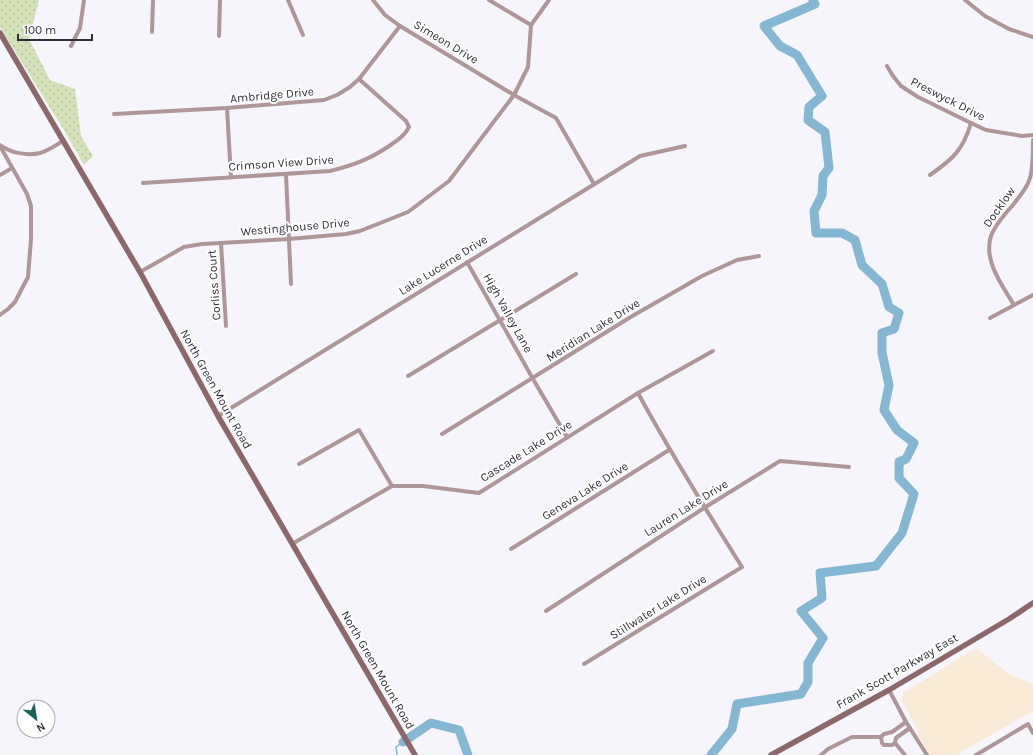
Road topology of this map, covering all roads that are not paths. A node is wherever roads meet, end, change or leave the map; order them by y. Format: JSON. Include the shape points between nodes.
{"nodes":[{"id":1,"x":84,"y":0,"type":"edge"},
{"id":2,"x":153,"y":0,"type":"edge"},
{"id":3,"x":220,"y":0,"type":"edge"},
{"id":4,"x":288,"y":0,"type":"edge"},
{"id":5,"x":373,"y":0,"type":"edge"},
{"id":6,"x":489,"y":0,"type":"edge"},
{"id":7,"x":549,"y":0,"type":"edge"},
{"id":8,"x":965,"y":0,"type":"edge"},
{"id":9,"x":531,"y":25,"type":"junction"},
{"id":10,"x":400,"y":26,"type":"junction"},
{"id":11,"x":152,"y":32,"type":"dead end"},
{"id":12,"x":0,"y":33,"type":"edge"},
{"id":13,"x":304,"y":35,"type":"dead end"},
{"id":14,"x":219,"y":36,"type":"dead end"},
{"id":15,"x":1033,"y":37,"type":"edge"},
{"id":16,"x":71,"y":46,"type":"dead end"},
{"id":17,"x":887,"y":66,"type":"dead end"},
{"id":18,"x":359,"y":79,"type":"junction"},
{"id":19,"x":514,"y":95,"type":"junction"},
{"id":20,"x":227,"y":108,"type":"junction"},
{"id":21,"x":114,"y":114,"type":"dead end"},
{"id":22,"x":971,"y":123,"type":"junction"},
{"id":23,"x":1033,"y":135,"type":"edge"},
{"id":24,"x":1033,"y":140,"type":"edge"},
{"id":25,"x":63,"y":141,"type":"junction"},
{"id":26,"x":0,"y":146,"type":"edge"},
{"id":27,"x":685,"y":146,"type":"dead end"},
{"id":28,"x":12,"y":168,"type":"junction"},
{"id":29,"x":286,"y":174,"type":"junction"},
{"id":30,"x":0,"y":175,"type":"edge"},
{"id":31,"x":930,"y":175,"type":"dead end"},
{"id":32,"x":231,"y":176,"type":"junction"},
{"id":33,"x":143,"y":183,"type":"dead end"},
{"id":34,"x":594,"y":184,"type":"junction"},
{"id":35,"x":289,"y":239,"type":"junction"},
{"id":36,"x":221,"y":243,"type":"junction"},
{"id":37,"x":760,"y":256,"type":"dead end"},
{"id":38,"x":467,"y":262,"type":"junction"},
{"id":39,"x":140,"y":272,"type":"junction"},
{"id":40,"x":576,"y":274,"type":"dead end"},
{"id":41,"x":291,"y":284,"type":"dead end"},
{"id":42,"x":1033,"y":295,"type":"edge"},
{"id":43,"x":1014,"y":305,"type":"junction"},
{"id":44,"x":0,"y":314,"type":"edge"},
{"id":45,"x":990,"y":318,"type":"dead end"},
{"id":46,"x":500,"y":320,"type":"junction"},
{"id":47,"x":226,"y":326,"type":"dead end"},
{"id":48,"x":713,"y":351,"type":"dead end"},
{"id":49,"x":408,"y":376,"type":"dead end"},
{"id":50,"x":533,"y":379,"type":"junction"},
{"id":51,"x":638,"y":393,"type":"junction"},
{"id":52,"x":218,"y":416,"type":"junction"},
{"id":53,"x":442,"y":434,"type":"dead end"},
{"id":54,"x":567,"y":437,"type":"junction"},
{"id":55,"x":669,"y":450,"type":"junction"},
{"id":56,"x":299,"y":464,"type":"dead end"},
{"id":57,"x":849,"y":467,"type":"dead end"},
{"id":58,"x":392,"y":486,"type":"junction"},
{"id":59,"x":704,"y":508,"type":"junction"},
{"id":60,"x":292,"y":544,"type":"junction"},
{"id":61,"x":511,"y":549,"type":"dead end"},
{"id":62,"x":1033,"y":603,"type":"edge"},
{"id":63,"x":546,"y":611,"type":"dead end"},
{"id":64,"x":584,"y":664,"type":"dead end"},
{"id":65,"x":889,"y":690,"type":"junction"},
{"id":66,"x":906,"y":722,"type":"junction"},
{"id":67,"x":910,"y":728,"type":"junction"},
{"id":68,"x":1033,"y":733,"type":"edge"},
{"id":69,"x":881,"y":737,"type":"junction"},
{"id":70,"x":895,"y":743,"type":"junction"},
{"id":71,"x":415,"y":755,"type":"edge"},
{"id":72,"x":771,"y":755,"type":"edge"},
{"id":73,"x":821,"y":755,"type":"edge"},
{"id":74,"x":905,"y":755,"type":"edge"},
{"id":75,"x":927,"y":755,"type":"edge"},
{"id":76,"x":976,"y":755,"type":"edge"}],
"edges":[{"from":1,"to":16,"type":"street","via":[[80,28]]},
{"from":2,"to":11,"type":"street"},
{"from":3,"to":14,"type":"street"},
{"from":4,"to":13,"type":"street"},
{"from":5,"to":10,"type":"street","name":"Simeon Drive","via":[[385,15]]},
{"from":6,"to":9,"type":"street"},
{"from":7,"to":9,"type":"street"},
{"from":8,"to":15,"type":"street","via":[[985,16],[1009,29]]},
{"from":9,"to":19,"type":"street","name":"Westinghouse Drive","via":[[528,67]]},
{"from":10,"to":18,"type":"street","name":"Ambridge Drive"},
{"from":10,"to":19,"type":"street","name":"Simeon Drive"},
{"from":12,"to":25,"type":"street","name":"North Green Mount Road"},
{"from":17,"to":22,"type":"street","name":"Preswyck Drive","via":[[901,86]]},
{"from":18,"to":20,"type":"street","name":"Ambridge Drive","via":[[346,91],[324,100]]},
{"from":18,"to":29,"type":"street","name":"Crimson View Drive","via":[[406,121],[409,127],[405,134],[364,162],[330,171]]},
{"from":19,"to":34,"type":"street","name":"Simeon Drive","via":[[556,118]]},
{"from":19,"to":35,"type":"street","name":"Westinghouse Drive","via":[[449,182],[408,212],[360,231]]},
{"from":20,"to":21,"type":"street","name":"Ambridge Drive"},
{"from":20,"to":32,"type":"street"},
{"from":22,"to":23,"type":"street","name":"Preswyck Drive","via":[[986,130],[1022,136]]},
{"from":22,"to":31,"type":"street","via":[[967,137],[958,152]]},
{"from":24,"to":43,"type":"street","name":"Docklow","via":[[1031,175],[1017,200],[999,222],[991,236],[989,247],[997,276]]},
{"from":25,"to":26,"type":"street","via":[[41,153],[30,154]]},
{"from":25,"to":39,"type":"street","name":"North Green Mount Road"},
{"from":26,"to":28,"type":"street"},
{"from":27,"to":34,"type":"street","name":"Lake Lucerne Drive","via":[[640,156]]},
{"from":28,"to":30,"type":"street"},
{"from":28,"to":44,"type":"street","via":[[31,206],[31,246],[28,277],[15,302]]},
{"from":29,"to":32,"type":"street","name":"Crimson View Drive"},
{"from":29,"to":35,"type":"street"},
{"from":32,"to":33,"type":"street","name":"Crimson View Drive"},
{"from":34,"to":38,"type":"street","name":"Lake Lucerne Drive"},
{"from":35,"to":36,"type":"street","name":"Westinghouse Drive"},
{"from":35,"to":41,"type":"street"},
{"from":36,"to":39,"type":"street","name":"Westinghouse Drive","via":[[184,247]]},
{"from":36,"to":47,"type":"street","name":"Corliss Court"},
{"from":37,"to":50,"type":"street","name":"Meridian Lake Drive","via":[[737,260],[702,276],[629,318]]},
{"from":38,"to":46,"type":"street","name":"High Valley Lane"},
{"from":38,"to":52,"type":"street","name":"Lake Lucerne Drive"},
{"from":39,"to":52,"type":"street","name":"North Green Mount Road"},
{"from":40,"to":46,"type":"street"},
{"from":42,"to":43,"type":"street"},
{"from":43,"to":45,"type":"street"},
{"from":46,"to":49,"type":"street"},
{"from":46,"to":50,"type":"street","name":"High Valley Lane"},
{"from":48,"to":51,"type":"street","name":"Cascade Lake Drive"},
{"from":50,"to":53,"type":"street","name":"Meridian Lake Drive"},
{"from":50,"to":54,"type":"street","name":"High Valley Lane"},
{"from":51,"to":54,"type":"street","name":"Cascade Lake Drive"},
{"from":51,"to":55,"type":"street"},
{"from":52,"to":60,"type":"street","name":"North Green Mount Road"},
{"from":54,"to":58,"type":"street","name":"Cascade Lake Drive","via":[[479,493],[422,486]]},
{"from":55,"to":59,"type":"street"},
{"from":55,"to":61,"type":"street","name":"Geneva Lake Drive"},
{"from":56,"to":58,"type":"street","via":[[359,430]]},
{"from":57,"to":59,"type":"street","name":"Lauren Lake Drive","via":[[780,461]]},
{"from":58,"to":60,"type":"street"},
{"from":59,"to":63,"type":"street","name":"Lauren Lake Drive"},
{"from":59,"to":64,"type":"street","name":"Stillwater Lake Drive","via":[[742,567]]},
{"from":60,"to":71,"type":"street","name":"North Green Mount Road"},
{"from":62,"to":65,"type":"street","name":"Frank Scott Parkway East"},
{"from":65,"to":66,"type":"street"},
{"from":65,"to":72,"type":"street","name":"Frank Scott Parkway East"},
{"from":66,"to":67,"type":"street"},
{"from":66,"to":69,"type":"street"},
{"from":67,"to":70,"type":"street","via":[[896,738]]},
{"from":67,"to":75,"type":"street"},
{"from":68,"to":76,"type":"street","via":[[1028,724]]},
{"from":69,"to":70,"type":"street","via":[[884,745]]},
{"from":69,"to":73,"type":"street","via":[[852,737]]},
{"from":70,"to":74,"type":"street"}]}
